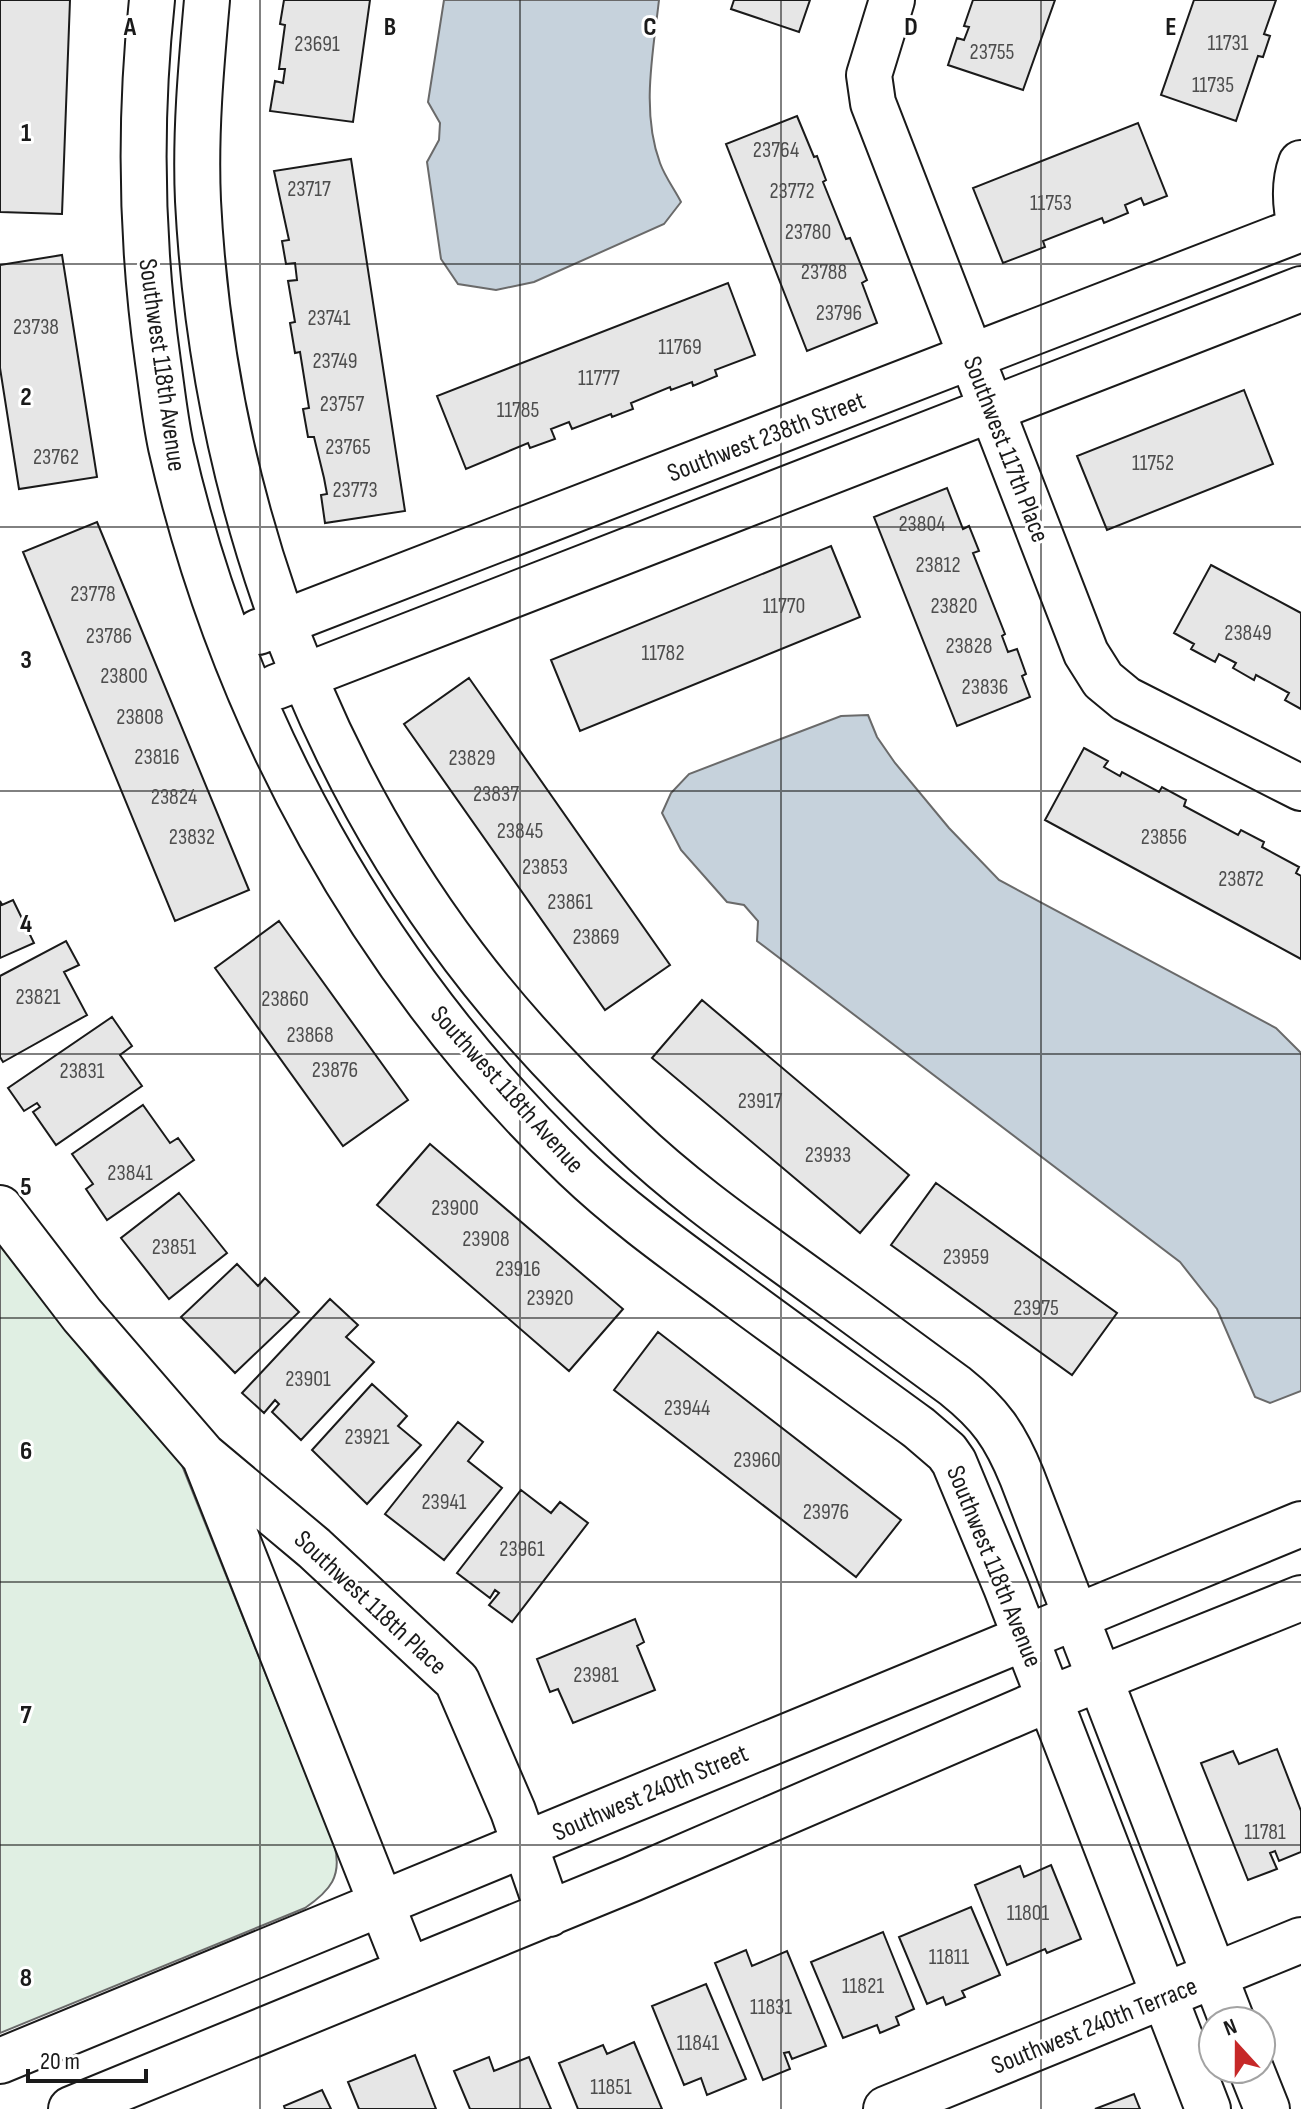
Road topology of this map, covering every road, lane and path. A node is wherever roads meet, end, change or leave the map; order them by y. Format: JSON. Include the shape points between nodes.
{"nodes":[{"id":1,"x":152,"y":0,"type":"edge"},
{"id":2,"x":207,"y":0,"type":"edge"},
{"id":3,"x":892,"y":0,"type":"edge"},
{"id":4,"x":1301,"y":163,"type":"edge"},
{"id":5,"x":1301,"y":230,"type":"edge"},
{"id":6,"x":1301,"y":289,"type":"edge"},
{"id":7,"x":971,"y":356,"type":"junction"},
{"id":8,"x":992,"y":409,"type":"junction"},
{"id":9,"x":284,"y":622,"type":"junction"},
{"id":10,"x":231,"y":643,"type":"junction"},
{"id":11,"x":304,"y":677,"type":"junction"},
{"id":12,"x":251,"y":697,"type":"junction"},
{"id":13,"x":1301,"y":788,"type":"edge"},
{"id":14,"x":0,"y":1208,"type":"edge"},
{"id":15,"x":203,"y":1455,"type":"junction"},
{"id":16,"x":1301,"y":1524,"type":"edge"},
{"id":17,"x":314,"y":1548,"type":"junction"},
{"id":18,"x":261,"y":1597,"type":"junction"},
{"id":19,"x":1301,"y":1598,"type":"edge"},
{"id":20,"x":1075,"y":1615,"type":"junction"},
{"id":21,"x":1025,"y":1636,"type":"junction"},
{"id":22,"x":1100,"y":1678,"type":"junction"},
{"id":23,"x":1049,"y":1699,"type":"junction"},
{"id":24,"x":525,"y":1845,"type":"junction"},
{"id":25,"x":381,"y":1905,"type":"junction"},
{"id":26,"x":549,"y":1914,"type":"junction"},
{"id":27,"x":1301,"y":1940,"type":"edge"},
{"id":28,"x":408,"y":1971,"type":"junction"},
{"id":29,"x":1215,"y":1975,"type":"junction"},
{"id":30,"x":1163,"y":1997,"type":"junction"},
{"id":31,"x":1226,"y":2005,"type":"edge"},
{"id":32,"x":0,"y":2061,"type":"edge"},
{"id":33,"x":1257,"y":2085,"type":"edge"},
{"id":34,"x":71,"y":2109,"type":"edge"},
{"id":35,"x":886,"y":2109,"type":"edge"},
{"id":36,"x":1208,"y":2109,"type":"edge"},
{"id":37,"x":1267,"y":2109,"type":"edge"}],
"edges":[{"from":1,"to":10,"type":"street","name":"Southwest 118th Avenue","via":[[141,174],[150,310],[170,443],[207,579]]},
{"from":2,"to":9,"type":"street","name":"Southwest 118th Avenue","via":[[199,86],[198,198],[213,358],[240,492]]},
{"from":3,"to":7,"type":"street","name":"Southwest 117th Place","via":[[869,75],[873,103]]},
{"from":4,"to":5,"type":"street","name":"Southwest 238th Street","via":[[1295,187]]},
{"from":5,"to":7,"type":"street","name":"Southwest 238th Street"},
{"from":6,"to":8,"type":"street"},
{"from":7,"to":8,"type":"street","name":"Southwest 117th Place"},
{"from":7,"to":9,"type":"street","name":"Southwest 238th Street"},
{"from":8,"to":11,"type":"street"},
{"from":8,"to":13,"type":"street","name":"Southwest 117th Place","via":[[1086,653],[1103,680],[1126,699]]},
{"from":9,"to":10,"type":"street","name":"Southwest 238th Street"},
{"from":9,"to":11,"type":"street","name":"Southwest 118th Avenue"},
{"from":10,"to":12,"type":"street","name":"Southwest 118th Avenue"},
{"from":11,"to":12,"type":"street"},
{"from":11,"to":20,"type":"street","name":"Southwest 118th Avenue","via":[[356,785],[426,903],[464,958],[554,1062],[678,1181],[955,1386],[994,1421],[1018,1466]]},
{"from":12,"to":21,"type":"street","name":"Southwest 118th Avenue","via":[[331,856],[389,947],[473,1056],[580,1172],[672,1248],[947,1452]]},
{"from":14,"to":15,"type":"street","name":"Southwest 118th Place","via":[[82,1315]]},
{"from":15,"to":17,"type":"street","name":"Southwest 118th Place"},
{"from":15,"to":18,"type":"street","name":"Southwest 118th Place"},
{"from":16,"to":20,"type":"street","name":"Southwest 240th Street"},
{"from":17,"to":18,"type":"street","via":[[278,1559],[265,1576]]},
{"from":17,"to":24,"type":"street","name":"Southwest 118th Place","via":[[457,1681]]},
{"from":18,"to":25,"type":"street","name":"Southwest 118th Place"},
{"from":19,"to":22,"type":"street"},
{"from":20,"to":21,"type":"street","name":"Southwest 240th Street"},
{"from":20,"to":22,"type":"street","name":"Southwest 118th Avenue"},
{"from":21,"to":23,"type":"street","name":"Southwest 118th Avenue"},
{"from":21,"to":24,"type":"street","name":"Southwest 240th Street"},
{"from":22,"to":23,"type":"street"},
{"from":22,"to":29,"type":"street","name":"Southwest 118th Avenue"},
{"from":23,"to":26,"type":"street"},
{"from":23,"to":30,"type":"street","name":"Southwest 118th Avenue"},
{"from":24,"to":25,"type":"street","name":"Southwest 240th Street"},
{"from":24,"to":26,"type":"street","name":"Southwest 118th Place"},
{"from":25,"to":28,"type":"street","name":"Southwest 118th Place"},
{"from":25,"to":32,"type":"street","name":"Southwest 240th Street"},
{"from":26,"to":28,"type":"street"},
{"from":27,"to":29,"type":"street","name":"Southwest 240th Terrace"},
{"from":28,"to":34,"type":"street"},
{"from":29,"to":30,"type":"street","name":"Southwest 240th Terrace"},
{"from":29,"to":31,"type":"street","name":"Southwest 118th Avenue"},
{"from":30,"to":35,"type":"street","name":"Southwest 240th Terrace"},
{"from":30,"to":36,"type":"street","name":"Southwest 118th Avenue"},
{"from":33,"to":37,"type":"street"}]}
